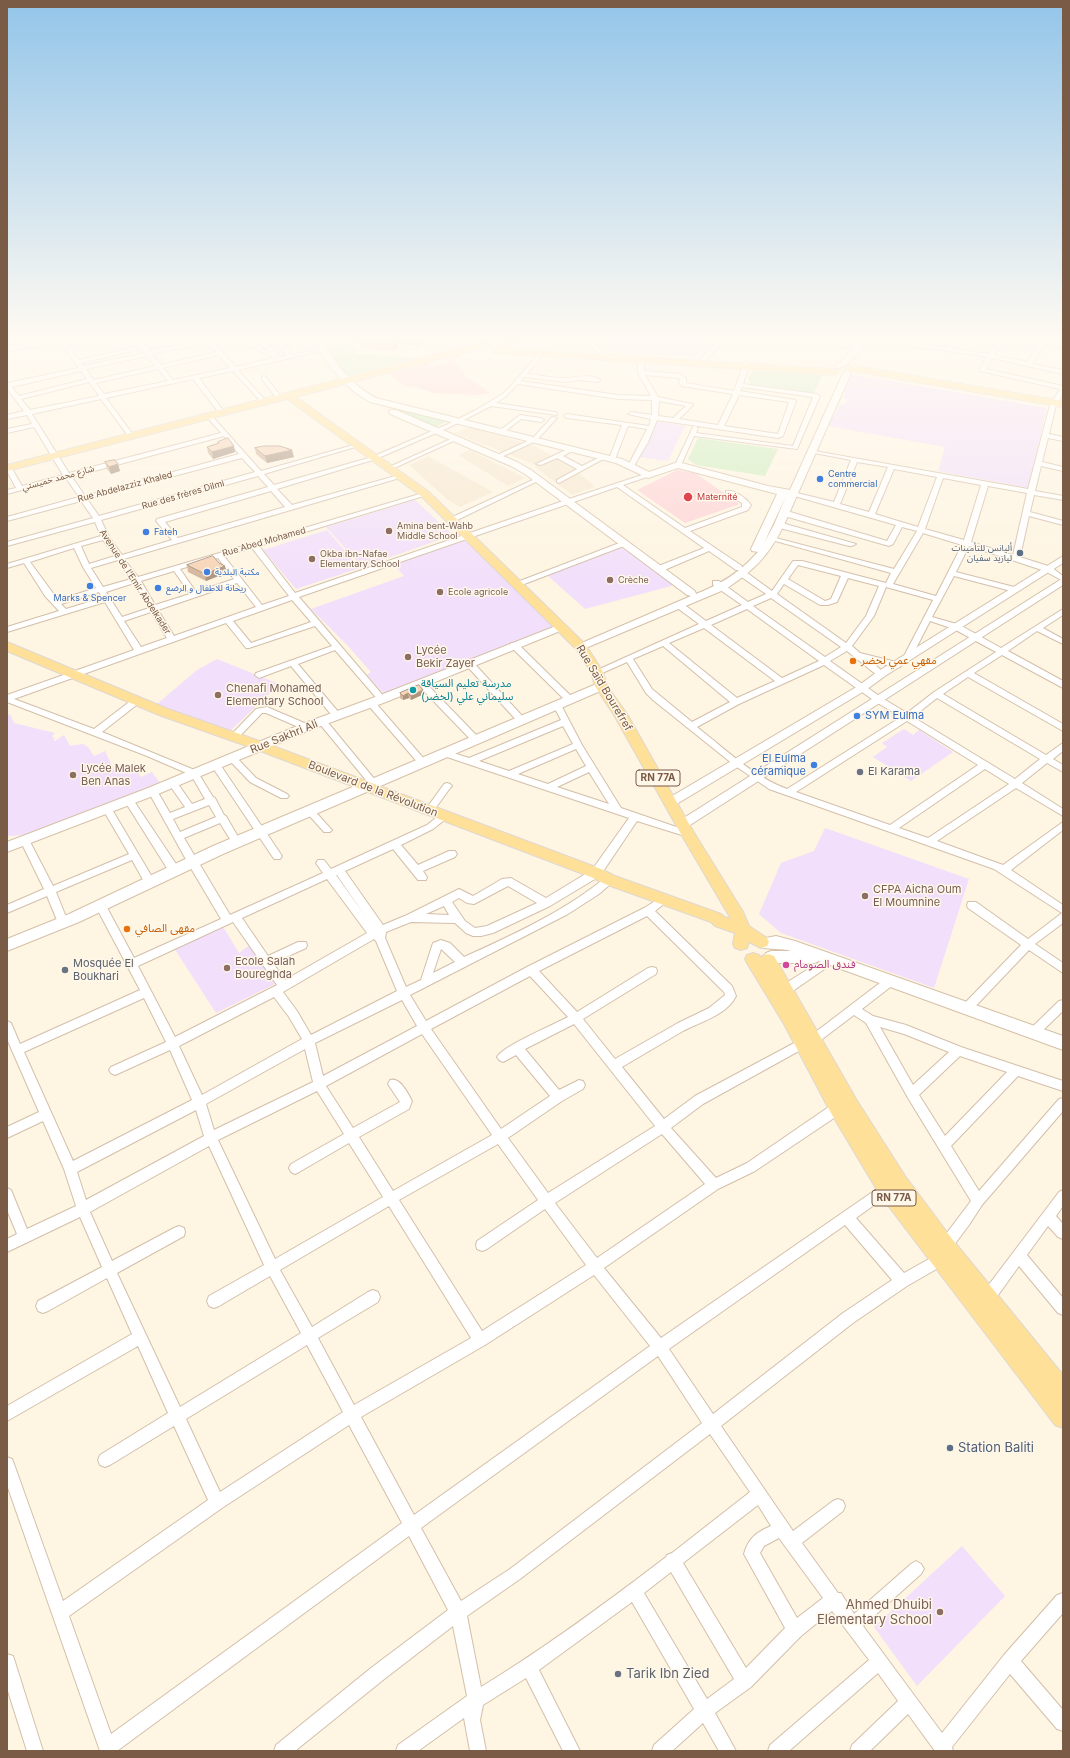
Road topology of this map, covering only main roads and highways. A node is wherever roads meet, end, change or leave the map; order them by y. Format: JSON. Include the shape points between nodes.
{"nodes":[{"id":1,"x":202,"y":418,"type":"edge"},
{"id":2,"x":317,"y":418,"type":"edge"},
{"id":3,"x":405,"y":418,"type":"edge"},
{"id":4,"x":446,"y":418,"type":"edge"},
{"id":5,"x":822,"y":418,"type":"edge"},
{"id":6,"x":824,"y":418,"type":"edge"},
{"id":7,"x":8,"y":468,"type":"edge"},
{"id":8,"x":796,"y":482,"type":"junction"},
{"id":9,"x":741,"y":571,"type":"junction"},
{"id":10,"x":719,"y":585,"type":"junction"},
{"id":11,"x":691,"y":593,"type":"junction"},
{"id":12,"x":561,"y":627,"type":"junction"},
{"id":13,"x":578,"y":644,"type":"junction"},
{"id":14,"x":7,"y":646,"type":"edge"},
{"id":15,"x":601,"y":686,"type":"junction"},
{"id":16,"x":260,"y":746,"type":"junction"},
{"id":17,"x":369,"y":785,"type":"junction"},
{"id":18,"x":7,"y":847,"type":"edge"},
{"id":19,"x":752,"y":944,"type":"junction"},
{"id":20,"x":7,"y":945,"type":"edge"},
{"id":21,"x":1063,"y":1043,"type":"edge"},
{"id":22,"x":984,"y":1303,"type":"junction"},
{"id":23,"x":1063,"y":1392,"type":"edge"},
{"id":24,"x":1063,"y":1417,"type":"edge"}],
"edges":[{"from":1,"to":7,"type":"main road"},
{"from":2,"to":12,"type":"main road","name":"Rue Saïd Bourefref","number":"RN 77A","via":[[359,445],[425,494]]},
{"from":3,"to":11,"type":"main road","via":[[514,464],[539,479]]},
{"from":4,"to":8,"type":"main road","via":[[608,458],[648,475],[678,465]]},
{"from":5,"to":8,"type":"main road"},
{"from":6,"to":8,"type":"main road"},
{"from":8,"to":9,"type":"main road"},
{"from":8,"to":9,"type":"main road","via":[[772,539],[758,559]]},
{"from":9,"to":10,"type":"main road"},
{"from":10,"to":11,"type":"main road"},
{"from":10,"to":13,"type":"main road","via":[[678,605]]},
{"from":11,"to":13,"type":"main road"},
{"from":12,"to":13,"type":"main road","name":"Rue Saïd Bourefref","number":"RN 77A"},
{"from":12,"to":16,"type":"main road","name":"Rue Sakhri Ali"},
{"from":13,"to":15,"type":"main road","name":"Rue Saïd Bourefref","number":"RN 77A","via":[[596,672]]},
{"from":14,"to":16,"type":"main road","name":"Boulevard de la Révolution","via":[[89,683]]},
{"from":15,"to":17,"type":"main road"},
{"from":15,"to":19,"type":"main road","name":"Rue Saïd Bourefref","number":"RN 77A","via":[[620,714]]},
{"from":16,"to":17,"type":"main road","name":"Boulevard de la Révolution"},
{"from":16,"to":18,"type":"main road","name":"Rue Sakhri Ali","via":[[153,791]]},
{"from":17,"to":19,"type":"main road","name":"Boulevard de la Révolution","via":[[429,811],[716,918],[719,928]]},
{"from":17,"to":20,"type":"main road"},
{"from":19,"to":21,"type":"main road","via":[[825,959]]},
{"from":19,"to":22,"type":"main road","number":"RN 77A","via":[[844,1106],[879,1174],[892,1185]]},
{"from":22,"to":23,"type":"main road"},
{"from":22,"to":24,"type":"main road","number":"RN 77A"}]}
